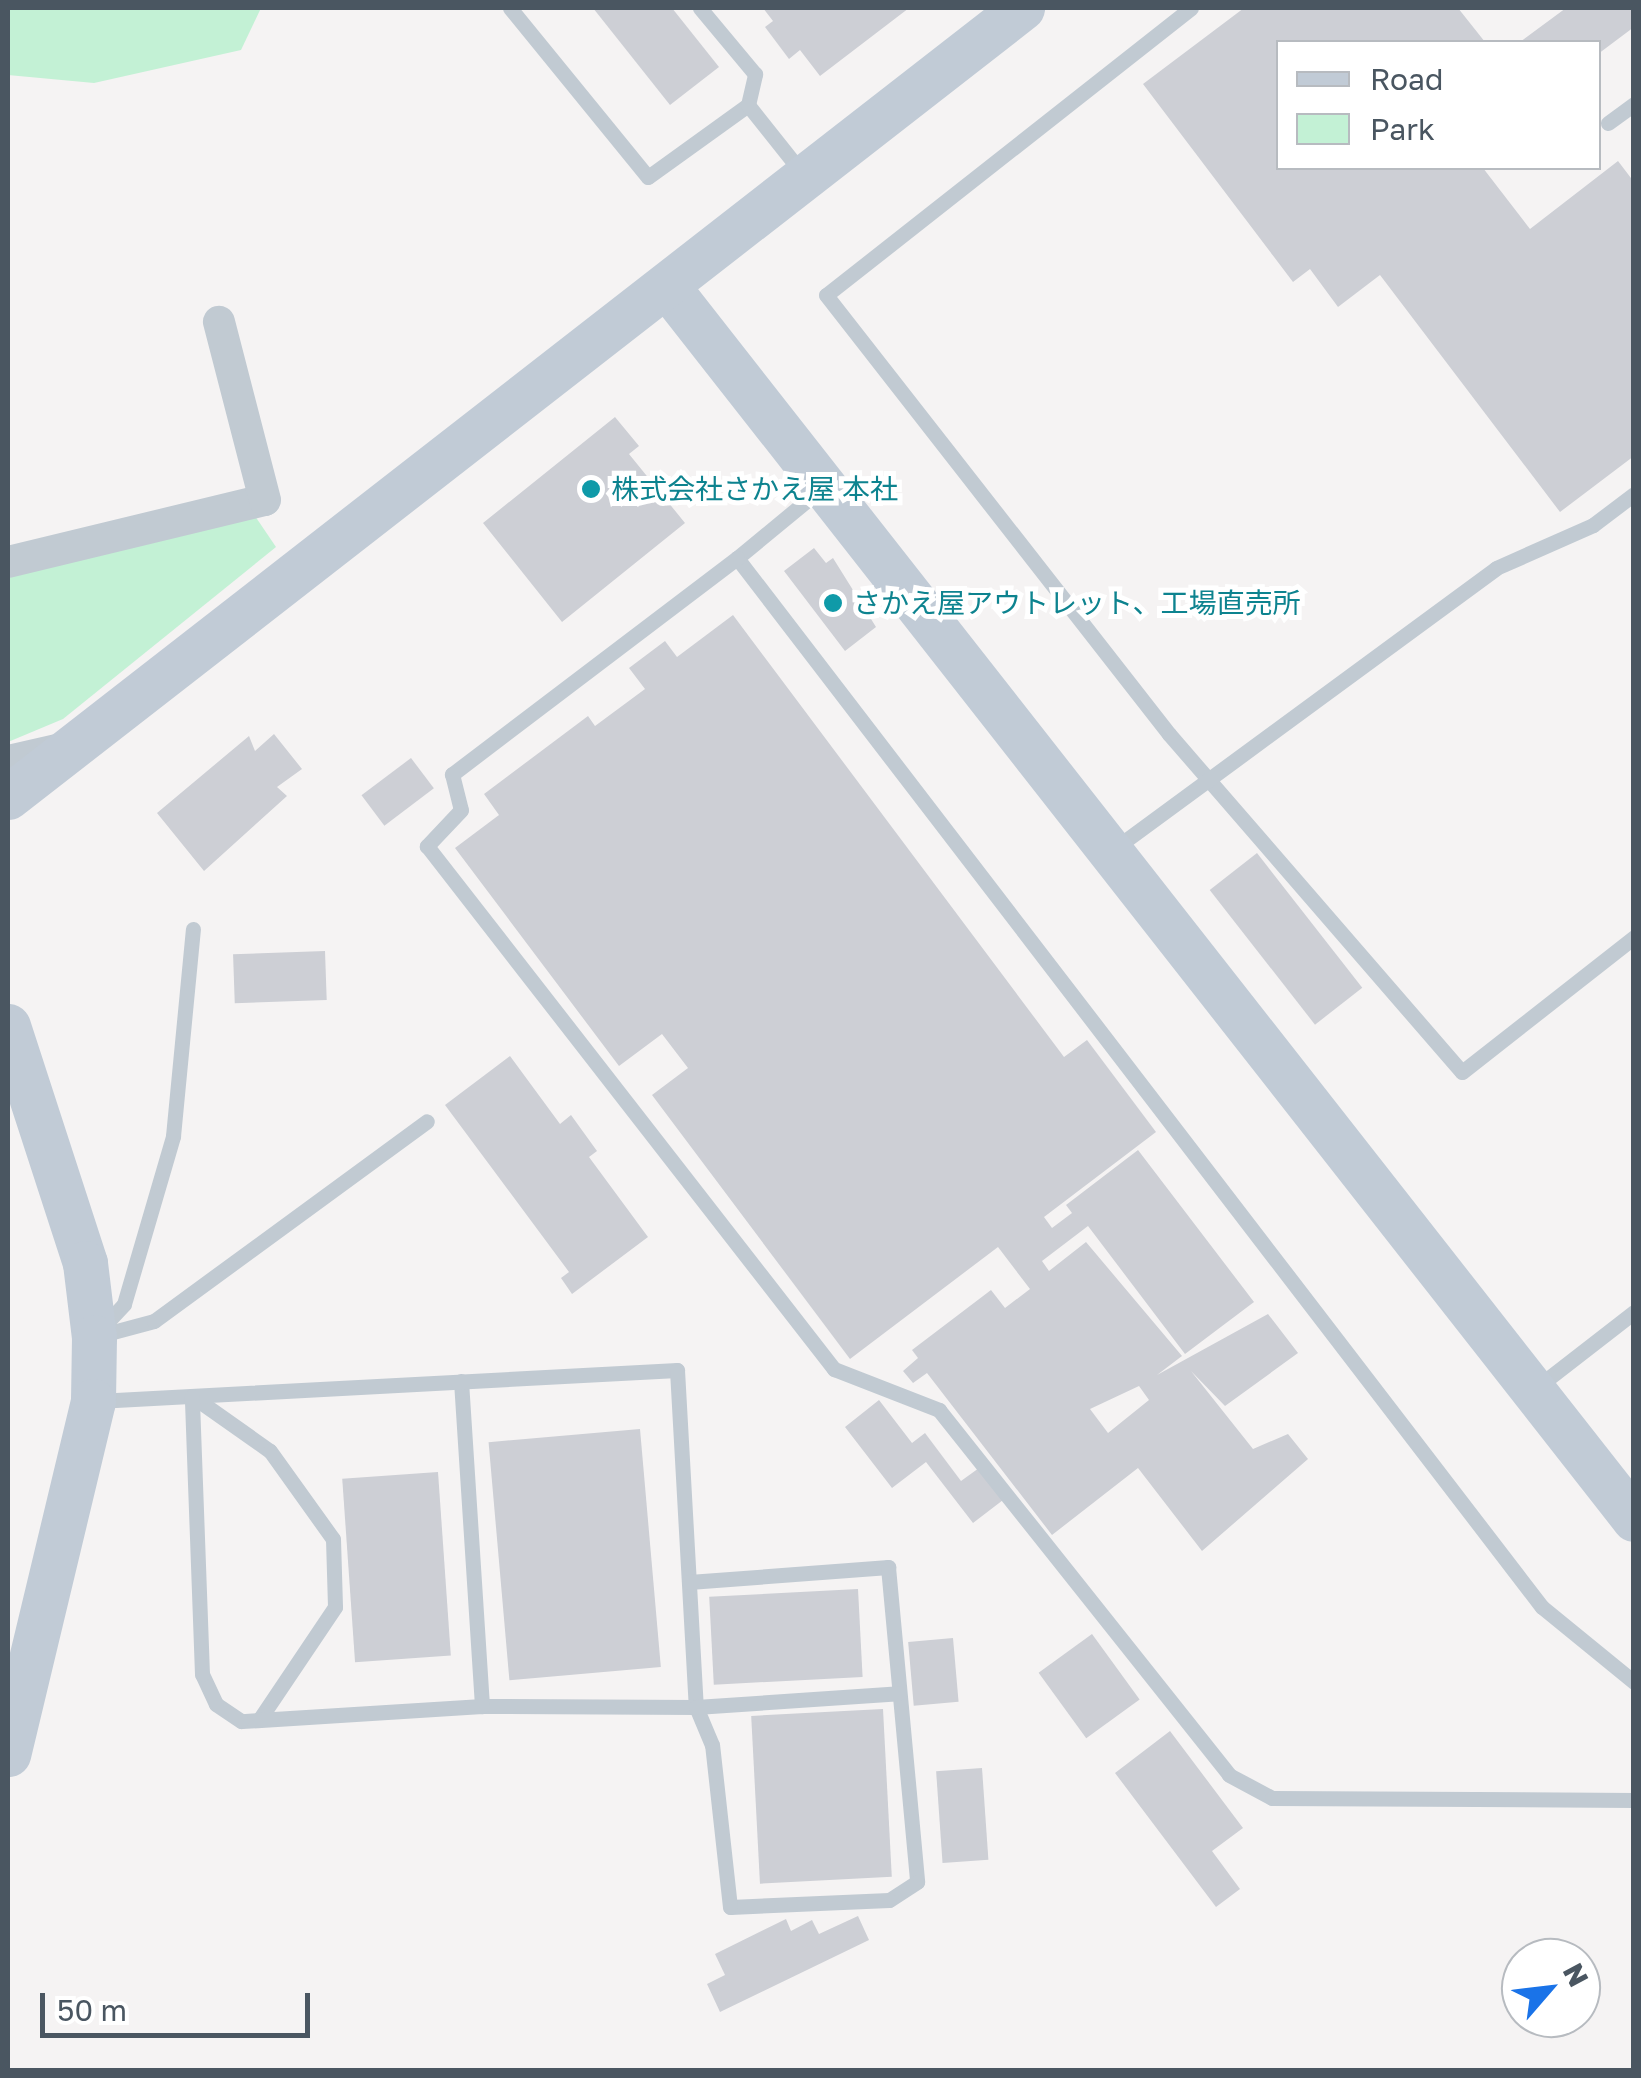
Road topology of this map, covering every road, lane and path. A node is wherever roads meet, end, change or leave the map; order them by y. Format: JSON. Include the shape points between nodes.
{"nodes":[{"id":1,"x":510,"y":8,"type":"edge"},
{"id":2,"x":700,"y":8,"type":"edge"},
{"id":3,"x":1022,"y":8,"type":"edge"},
{"id":4,"x":1191,"y":8,"type":"edge"},
{"id":5,"x":1634,"y":104,"type":"edge"},
{"id":6,"x":748,"y":105,"type":"junction"},
{"id":7,"x":1608,"y":123,"type":"dead end"},
{"id":8,"x":808,"y":180,"type":"junction"},
{"id":9,"x":670,"y":290,"type":"junction"},
{"id":10,"x":220,"y":322,"type":"dead end"},
{"id":11,"x":824,"y":488,"type":"junction"},
{"id":12,"x":1634,"y":494,"type":"edge"},
{"id":13,"x":737,"y":558,"type":"junction"},
{"id":14,"x":8,"y":562,"type":"edge"},
{"id":15,"x":79,"y":743,"type":"junction"},
{"id":16,"x":8,"y":761,"type":"edge"},
{"id":17,"x":1212,"y":776,"type":"junction"},
{"id":18,"x":8,"y":797,"type":"edge"},
{"id":19,"x":1107,"y":854,"type":"junction"},
{"id":20,"x":193,"y":929,"type":"dead end"},
{"id":21,"x":1634,"y":937,"type":"edge"},
{"id":22,"x":11,"y":1042,"type":"edge"},
{"id":23,"x":426,"y":1121,"type":"dead end"},
{"id":24,"x":1634,"y":1312,"type":"edge"},
{"id":25,"x":94,"y":1336,"type":"junction"},
{"id":26,"x":461,"y":1381,"type":"junction"},
{"id":27,"x":1532,"y":1391,"type":"junction"},
{"id":28,"x":192,"y":1396,"type":"junction"},
{"id":29,"x":94,"y":1401,"type":"junction"},
{"id":30,"x":1634,"y":1519,"type":"edge"},
{"id":31,"x":689,"y":1582,"type":"junction"},
{"id":32,"x":1634,"y":1682,"type":"edge"},
{"id":33,"x":900,"y":1693,"type":"junction"},
{"id":34,"x":482,"y":1706,"type":"junction"},
{"id":35,"x":696,"y":1707,"type":"junction"},
{"id":36,"x":259,"y":1720,"type":"junction"},
{"id":37,"x":8,"y":1754,"type":"edge"},
{"id":38,"x":1634,"y":1800,"type":"edge"}],
"edges":[{"from":1,"to":6,"type":"lane","via":[[648,176]]},
{"from":2,"to":6,"type":"lane","via":[[755,74]]},
{"from":3,"to":8,"type":"street"},
{"from":4,"to":17,"type":"lane","via":[[826,295]]},
{"from":5,"to":7,"type":"lane"},
{"from":6,"to":8,"type":"lane"},
{"from":8,"to":9,"type":"street"},
{"from":9,"to":11,"type":"street"},
{"from":9,"to":15,"type":"street"},
{"from":10,"to":14,"type":"street","via":[[265,500]]},
{"from":11,"to":13,"type":"lane"},
{"from":11,"to":19,"type":"street"},
{"from":12,"to":17,"type":"lane","via":[[1593,525],[1496,568]]},
{"from":13,"to":32,"type":"lane","via":[[1542,1607]]},
{"from":13,"to":38,"type":"lane","via":[[452,774],[461,810],[428,846],[834,1368],[939,1410],[1229,1774],[1272,1798]]},
{"from":15,"to":16,"type":"street"},
{"from":15,"to":18,"type":"street"},
{"from":17,"to":19,"type":"lane"},
{"from":17,"to":21,"type":"lane","via":[[1462,1072]]},
{"from":19,"to":27,"type":"street"},
{"from":20,"to":25,"type":"lane","via":[[173,1136],[124,1304]]},
{"from":22,"to":25,"type":"street","via":[[85,1262]]},
{"from":23,"to":25,"type":"lane","via":[[154,1321]]},
{"from":24,"to":27,"type":"lane"},
{"from":25,"to":29,"type":"street"},
{"from":26,"to":28,"type":"lane"},
{"from":26,"to":31,"type":"lane","via":[[677,1370]]},
{"from":26,"to":34,"type":"lane"},
{"from":27,"to":30,"type":"street"},
{"from":28,"to":29,"type":"lane"},
{"from":28,"to":36,"type":"lane","via":[[202,1674],[216,1704]]},
{"from":28,"to":36,"type":"lane","via":[[270,1451],[333,1538],[335,1608]]},
{"from":29,"to":37,"type":"street"},
{"from":31,"to":33,"type":"lane","via":[[888,1567]]},
{"from":31,"to":35,"type":"lane"},
{"from":33,"to":35,"type":"lane"},
{"from":33,"to":35,"type":"lane","via":[[917,1882],[888,1900],[730,1907],[712,1745]]},
{"from":34,"to":35,"type":"lane"},
{"from":34,"to":36,"type":"lane"}]}
